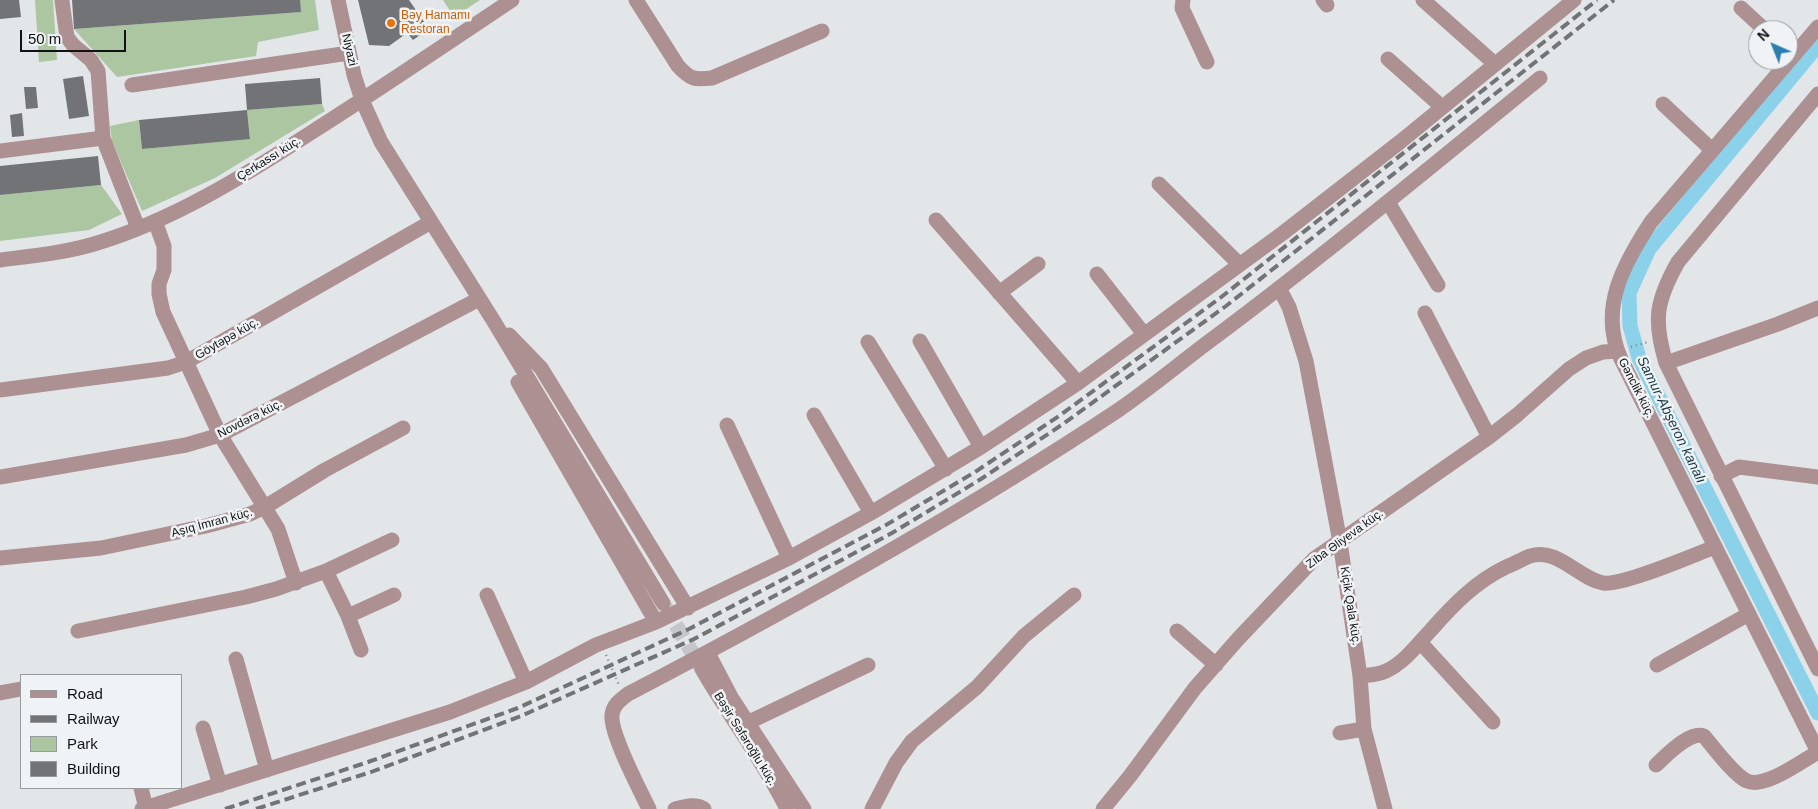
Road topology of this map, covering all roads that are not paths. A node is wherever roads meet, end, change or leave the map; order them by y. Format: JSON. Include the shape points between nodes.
{"nodes":[{"id":1,"x":338,"y":0,"type":"edge"},
{"id":2,"x":512,"y":0,"type":"edge"},
{"id":3,"x":636,"y":0,"type":"edge"},
{"id":4,"x":1182,"y":0,"type":"edge"},
{"id":5,"x":1423,"y":0,"type":"edge"},
{"id":6,"x":1574,"y":0,"type":"edge"},
{"id":7,"x":62,"y":1,"type":"dead end"},
{"id":8,"x":1741,"y":8,"type":"dead end"},
{"id":9,"x":1754,"y":20,"type":"edge"},
{"id":10,"x":1818,"y":27,"type":"edge"},
{"id":11,"x":822,"y":31,"type":"dead end"},
{"id":12,"x":1798,"y":46,"type":"edge"},
{"id":13,"x":349,"y":53,"type":"junction"},
{"id":14,"x":1388,"y":59,"type":"dead end"},
{"id":15,"x":1207,"y":62,"type":"dead end"},
{"id":16,"x":1495,"y":64,"type":"junction"},
{"id":17,"x":1777,"y":70,"type":"edge"},
{"id":18,"x":1540,"y":78,"type":"dead end"},
{"id":19,"x":132,"y":84,"type":"dead end"},
{"id":20,"x":1818,"y":94,"type":"edge"},
{"id":21,"x":362,"y":100,"type":"junction"},
{"id":22,"x":1663,"y":104,"type":"dead end"},
{"id":23,"x":1442,"y":107,"type":"junction"},
{"id":24,"x":103,"y":138,"type":"junction"},
{"id":25,"x":1712,"y":150,"type":"junction"},
{"id":26,"x":0,"y":151,"type":"edge"},
{"id":27,"x":1159,"y":184,"type":"dead end"},
{"id":28,"x":1388,"y":202,"type":"junction"},
{"id":29,"x":936,"y":220,"type":"dead end"},
{"id":30,"x":155,"y":221,"type":"junction"},
{"id":31,"x":431,"y":222,"type":"junction"},
{"id":32,"x":138,"y":228,"type":"junction"},
{"id":33,"x":0,"y":260,"type":"edge"},
{"id":34,"x":1038,"y":264,"type":"dead end"},
{"id":35,"x":1239,"y":264,"type":"junction"},
{"id":36,"x":1097,"y":274,"type":"dead end"},
{"id":37,"x":1438,"y":285,"type":"dead end"},
{"id":38,"x":1279,"y":288,"type":"junction"},
{"id":39,"x":999,"y":292,"type":"junction"},
{"id":40,"x":479,"y":299,"type":"junction"},
{"id":41,"x":1818,"y":308,"type":"edge"},
{"id":42,"x":1425,"y":313,"type":"dead end"},
{"id":43,"x":493,"y":320,"type":"junction"},
{"id":44,"x":1144,"y":334,"type":"junction"},
{"id":45,"x":920,"y":341,"type":"dead end"},
{"id":46,"x":868,"y":342,"type":"dead end"},
{"id":47,"x":1617,"y":351,"type":"junction"},
{"id":48,"x":186,"y":362,"type":"junction"},
{"id":49,"x":1666,"y":363,"type":"junction"},
{"id":50,"x":1078,"y":383,"type":"junction"},
{"id":51,"x":0,"y":390,"type":"edge"},
{"id":52,"x":814,"y":415,"type":"dead end"},
{"id":53,"x":727,"y":425,"type":"dead end"},
{"id":54,"x":403,"y":428,"type":"dead end"},
{"id":55,"x":220,"y":435,"type":"junction"},
{"id":56,"x":1489,"y":437,"type":"junction"},
{"id":57,"x":982,"y":447,"type":"junction"},
{"id":58,"x":946,"y":469,"type":"junction"},
{"id":59,"x":1721,"y":476,"type":"junction"},
{"id":60,"x":0,"y":477,"type":"edge"},
{"id":61,"x":1818,"y":477,"type":"edge"},
{"id":62,"x":266,"y":507,"type":"junction"},
{"id":63,"x":871,"y":513,"type":"junction"},
{"id":64,"x":392,"y":540,"type":"dead end"},
{"id":65,"x":1340,"y":542,"type":"junction"},
{"id":66,"x":1715,"y":547,"type":"junction"},
{"id":67,"x":0,"y":558,"type":"edge"},
{"id":68,"x":789,"y":558,"type":"junction"},
{"id":69,"x":326,"y":571,"type":"junction"},
{"id":70,"x":296,"y":583,"type":"junction"},
{"id":71,"x":394,"y":595,"type":"dead end"},
{"id":72,"x":487,"y":595,"type":"dead end"},
{"id":73,"x":1074,"y":595,"type":"dead end"},
{"id":74,"x":663,"y":603,"type":"tunnel mouth"},
{"id":75,"x":688,"y":608,"type":"junction"},
{"id":76,"x":1748,"y":614,"type":"junction"},
{"id":77,"x":348,"y":616,"type":"junction"},
{"id":78,"x":656,"y":622,"type":"junction"},
{"id":79,"x":78,"y":631,"type":"dead end"},
{"id":80,"x":1177,"y":631,"type":"dead end"},
{"id":81,"x":1420,"y":642,"type":"junction"},
{"id":82,"x":361,"y":650,"type":"dead end"},
{"id":83,"x":708,"y":652,"type":"junction"},
{"id":84,"x":236,"y":659,"type":"dead end"},
{"id":85,"x":868,"y":665,"type":"dead end"},
{"id":86,"x":1216,"y":665,"type":"junction"},
{"id":87,"x":1657,"y":665,"type":"dead end"},
{"id":88,"x":702,"y":668,"type":"tunnel mouth"},
{"id":89,"x":1818,"y":669,"type":"edge"},
{"id":90,"x":1360,"y":676,"type":"junction"},
{"id":91,"x":526,"y":682,"type":"junction"},
{"id":92,"x":20,"y":689,"type":"edge"},
{"id":93,"x":0,"y":693,"type":"edge"},
{"id":94,"x":1493,"y":722,"type":"dead end"},
{"id":95,"x":747,"y":723,"type":"junction"},
{"id":96,"x":203,"y":728,"type":"dead end"},
{"id":97,"x":1364,"y":729,"type":"junction"},
{"id":98,"x":1340,"y":734,"type":"dead end"},
{"id":99,"x":1818,"y":752,"type":"edge"},
{"id":100,"x":1656,"y":765,"type":"dead end"},
{"id":101,"x":267,"y":770,"type":"junction"},
{"id":102,"x":220,"y":785,"type":"junction"},
{"id":103,"x":142,"y":789,"type":"edge"},
{"id":104,"x":144,"y":808,"type":"edge"},
{"id":105,"x":649,"y":809,"type":"edge"},
{"id":106,"x":675,"y":809,"type":"edge"},
{"id":107,"x":704,"y":809,"type":"edge"},
{"id":108,"x":787,"y":809,"type":"edge"},
{"id":109,"x":804,"y":809,"type":"edge"},
{"id":110,"x":872,"y":809,"type":"edge"},
{"id":111,"x":1103,"y":809,"type":"edge"},
{"id":112,"x":1385,"y":809,"type":"edge"}],
"edges":[{"from":1,"to":13,"type":"street","name":"Niyazi"},
{"from":2,"to":21,"type":"street","name":"Çerkassı küç."},
{"from":3,"to":11,"type":"street","via":[[678,66],[696,80],[712,78]]},
{"from":4,"to":15,"type":"street","via":[[1182,8]]},
{"from":5,"to":16,"type":"street"},
{"from":6,"to":16,"type":"street"},
{"from":7,"to":24,"type":"street","via":[[67,38],[92,60],[98,72]]},
{"from":8,"to":9,"type":"street"},
{"from":10,"to":12,"type":"street","name":"Gənclik küç."},
{"from":13,"to":19,"type":"street"},
{"from":13,"to":21,"type":"street","name":"Niyazi"},
{"from":14,"to":23,"type":"street"},
{"from":16,"to":23,"type":"street"},
{"from":17,"to":25,"type":"street","name":"Gənclik küç."},
{"from":18,"to":28,"type":"street"},
{"from":20,"to":49,"type":"street","via":[[1678,262],[1668,279],[1658,313],[1659,339]]},
{"from":21,"to":30,"type":"street","name":"Çerkassı küç.","via":[[248,174]]},
{"from":21,"to":31,"type":"street","name":"Niyazi","via":[[381,142]]},
{"from":22,"to":25,"type":"street"},
{"from":23,"to":35,"type":"street"},
{"from":24,"to":26,"type":"street"},
{"from":24,"to":32,"type":"street"},
{"from":25,"to":47,"type":"street","name":"Gənclik küç.","via":[[1651,222],[1620,275],[1613,299],[1612,325]]},
{"from":27,"to":35,"type":"street"},
{"from":28,"to":37,"type":"street"},
{"from":28,"to":38,"type":"street"},
{"from":29,"to":39,"type":"street"},
{"from":30,"to":32,"type":"street","name":"Çerkassı küç."},
{"from":30,"to":48,"type":"street","via":[[164,246],[165,260],[159,294],[163,312]]},
{"from":31,"to":40,"type":"street","name":"Niyazi"},
{"from":31,"to":48,"type":"street","name":"Göytəpə küç."},
{"from":32,"to":33,"type":"street","name":"Çerkassı küç.","via":[[92,245]]},
{"from":34,"to":39,"type":"street"},
{"from":35,"to":44,"type":"street"},
{"from":36,"to":44,"type":"street"},
{"from":38,"to":65,"type":"street","name":"Kiçik Qala küç.","via":[[1289,307],[1306,362]]},
{"from":38,"to":83,"type":"street","via":[[1119,409],[992,490]]},
{"from":39,"to":50,"type":"street"},
{"from":40,"to":43,"type":"street","name":"Niyazi"},
{"from":40,"to":55,"type":"street","name":"Novdərə küç."},
{"from":41,"to":49,"type":"street"},
{"from":42,"to":56,"type":"street"},
{"from":43,"to":74,"type":"street"},
{"from":43,"to":75,"type":"street","via":[[541,368]]},
{"from":43,"to":78,"type":"street","via":[[518,382]]},
{"from":44,"to":50,"type":"street"},
{"from":45,"to":57,"type":"street"},
{"from":46,"to":58,"type":"street"},
{"from":47,"to":56,"type":"street","name":"Ziba Əliyeva küç.","via":[[1586,358]]},
{"from":47,"to":66,"type":"street","name":"Gənclik küç."},
{"from":48,"to":51,"type":"street","name":"Göytəpə küç.","via":[[168,368]]},
{"from":48,"to":55,"type":"street"},
{"from":49,"to":59,"type":"street"},
{"from":50,"to":57,"type":"street"},
{"from":52,"to":63,"type":"street"},
{"from":53,"to":68,"type":"street"},
{"from":54,"to":62,"type":"street","name":"Aşıq İmran küç.","via":[[324,470]]},
{"from":55,"to":60,"type":"street","name":"Novdərə küç.","via":[[186,445]]},
{"from":55,"to":62,"type":"street"},
{"from":56,"to":65,"type":"street","name":"Ziba Əliyeva küç."},
{"from":57,"to":58,"type":"street"},
{"from":58,"to":63,"type":"street"},
{"from":59,"to":61,"type":"street","via":[[1739,467]]},
{"from":59,"to":89,"type":"street"},
{"from":62,"to":67,"type":"street","name":"Aşıq İmran küç.","via":[[206,526],[101,548]]},
{"from":62,"to":70,"type":"street","via":[[278,529]]},
{"from":63,"to":68,"type":"street"},
{"from":64,"to":69,"type":"street"},
{"from":65,"to":86,"type":"street","name":"Ziba Əliyeva küç.","via":[[1314,559]]},
{"from":65,"to":90,"type":"street","name":"Kiçik Qala küç."},
{"from":66,"to":76,"type":"street","name":"Gənclik küç."},
{"from":66,"to":81,"type":"street","via":[[1639,575],[1604,583],[1556,558],[1544,554],[1531,556],[1475,585]]},
{"from":68,"to":75,"type":"street"},
{"from":69,"to":70,"type":"street"},
{"from":69,"to":77,"type":"street"},
{"from":70,"to":79,"type":"street","via":[[246,597]]},
{"from":71,"to":77,"type":"street"},
{"from":72,"to":91,"type":"street"},
{"from":73,"to":110,"type":"street","via":[[1024,636],[977,687],[912,741],[896,763]]},
{"from":75,"to":78,"type":"street"},
{"from":76,"to":87,"type":"street"},
{"from":76,"to":99,"type":"street","name":"Gənclik küç."},
{"from":77,"to":82,"type":"street"},
{"from":78,"to":91,"type":"street","via":[[608,640]]},
{"from":80,"to":86,"type":"street"},
{"from":81,"to":90,"type":"street","via":[[1388,670]]},
{"from":81,"to":94,"type":"street"},
{"from":83,"to":95,"type":"street"},
{"from":83,"to":105,"type":"street","via":[[628,694],[613,708],[612,717],[619,743]]},
{"from":84,"to":101,"type":"street"},
{"from":85,"to":95,"type":"street"},
{"from":86,"to":111,"type":"street","name":"Ziba Əliyeva küç."},
{"from":88,"to":108,"type":"street","name":"Bəşir Səfəroğlu küç."},
{"from":90,"to":97,"type":"street","name":"Kiçik Qala küç."},
{"from":91,"to":101,"type":"street","via":[[450,712]]},
{"from":92,"to":93,"type":"street"},
{"from":95,"to":109,"type":"street"},
{"from":96,"to":102,"type":"street"},
{"from":97,"to":98,"type":"street"},
{"from":97,"to":112,"type":"street","name":"Kiçik Qala küç."},
{"from":99,"to":100,"type":"street","via":[[1768,781],[1747,782],[1704,736],[1697,734]]},
{"from":101,"to":102,"type":"street"},
{"from":102,"to":104,"type":"street"},
{"from":103,"to":104,"type":"street"},
{"from":106,"to":107,"type":"street","via":[[694,806]]}]}
